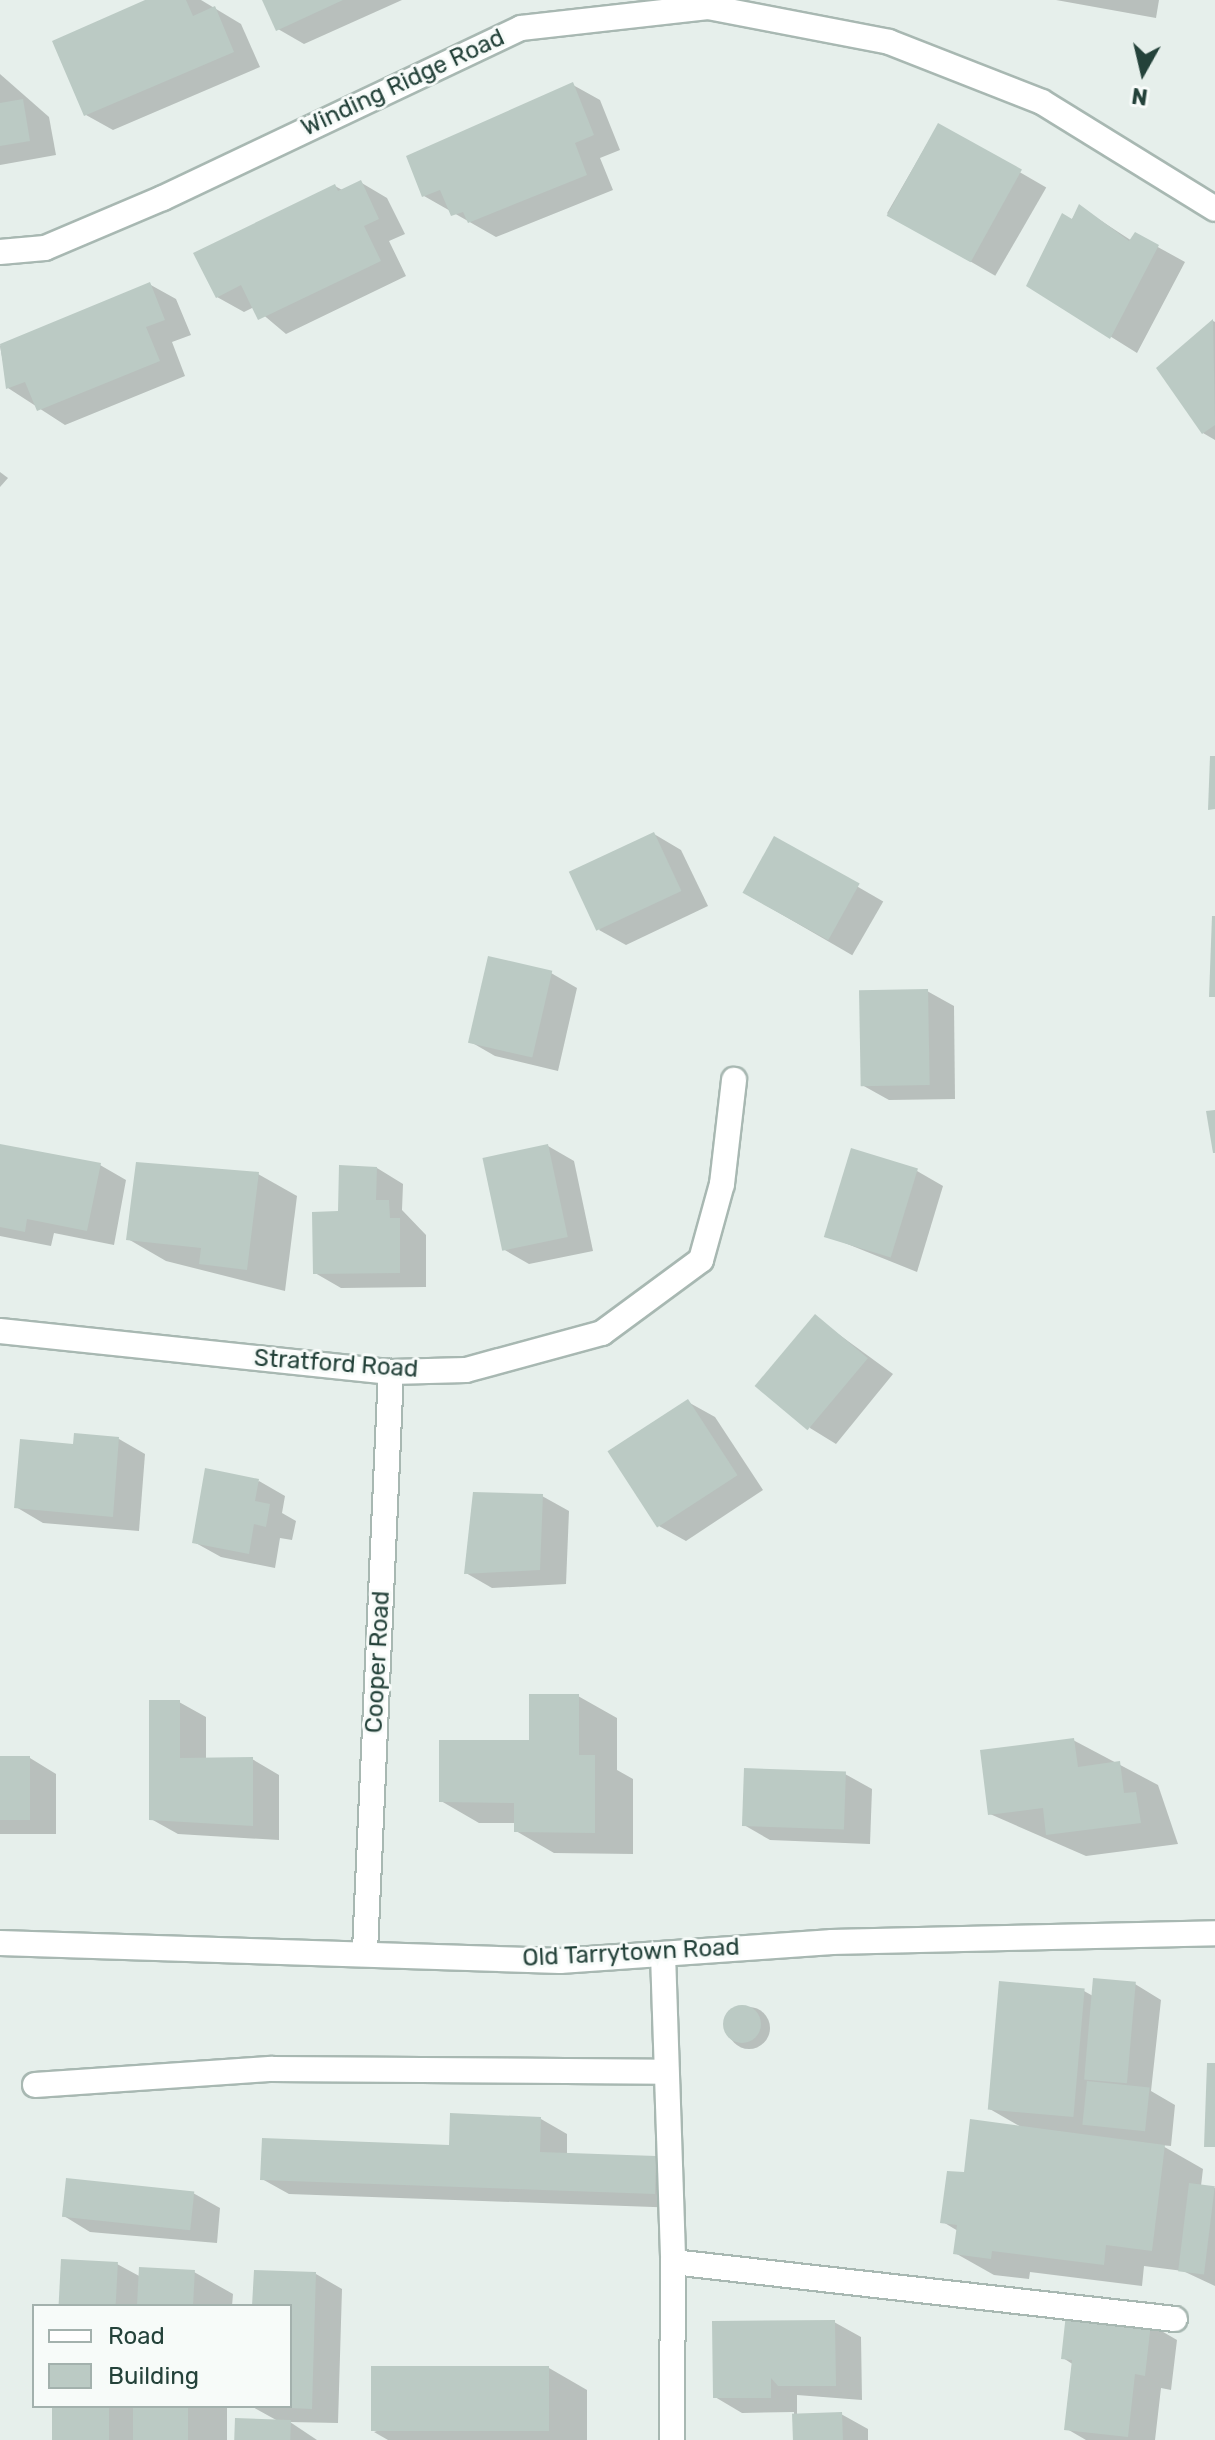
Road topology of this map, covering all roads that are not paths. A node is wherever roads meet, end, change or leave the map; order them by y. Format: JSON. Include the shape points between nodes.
{"nodes":[{"id":1,"x":1215,"y":209,"type":"edge"},
{"id":2,"x":0,"y":252,"type":"edge"},
{"id":3,"x":734,"y":1080,"type":"dead end"},
{"id":4,"x":0,"y":1331,"type":"edge"},
{"id":5,"x":391,"y":1372,"type":"junction"},
{"id":6,"x":1215,"y":1933,"type":"edge"},
{"id":7,"x":0,"y":1943,"type":"edge"},
{"id":8,"x":365,"y":1951,"type":"junction"},
{"id":9,"x":663,"y":1954,"type":"junction"},
{"id":10,"x":666,"y":2072,"type":"junction"},
{"id":11,"x":35,"y":2085,"type":"dead end"},
{"id":12,"x":673,"y":2262,"type":"junction"},
{"id":13,"x":1175,"y":2319,"type":"dead end"},
{"id":14,"x":672,"y":2440,"type":"edge"}],
"edges":[{"from":1,"to":2,"type":"street","name":"Winding Ridge Road","via":[[1042,102],[889,42],[708,7],[521,28],[163,198],[45,248]]},
{"from":3,"to":5,"type":"street","name":"Stratford Road","via":[[722,1184],[701,1260],[602,1333],[466,1370]]},
{"from":4,"to":5,"type":"street","name":"Stratford Road"},
{"from":5,"to":8,"type":"street","name":"Cooper Road"},
{"from":6,"to":9,"type":"street","name":"Old Tarrytown Road"},
{"from":7,"to":8,"type":"street","name":"Old Tarrytown Road"},
{"from":8,"to":9,"type":"street","name":"Old Tarrytown Road","via":[[560,1961]]},
{"from":9,"to":10,"type":"street"},
{"from":10,"to":11,"type":"street","via":[[272,2069]]},
{"from":10,"to":12,"type":"street"},
{"from":12,"to":13,"type":"street"},
{"from":12,"to":14,"type":"street"}]}
